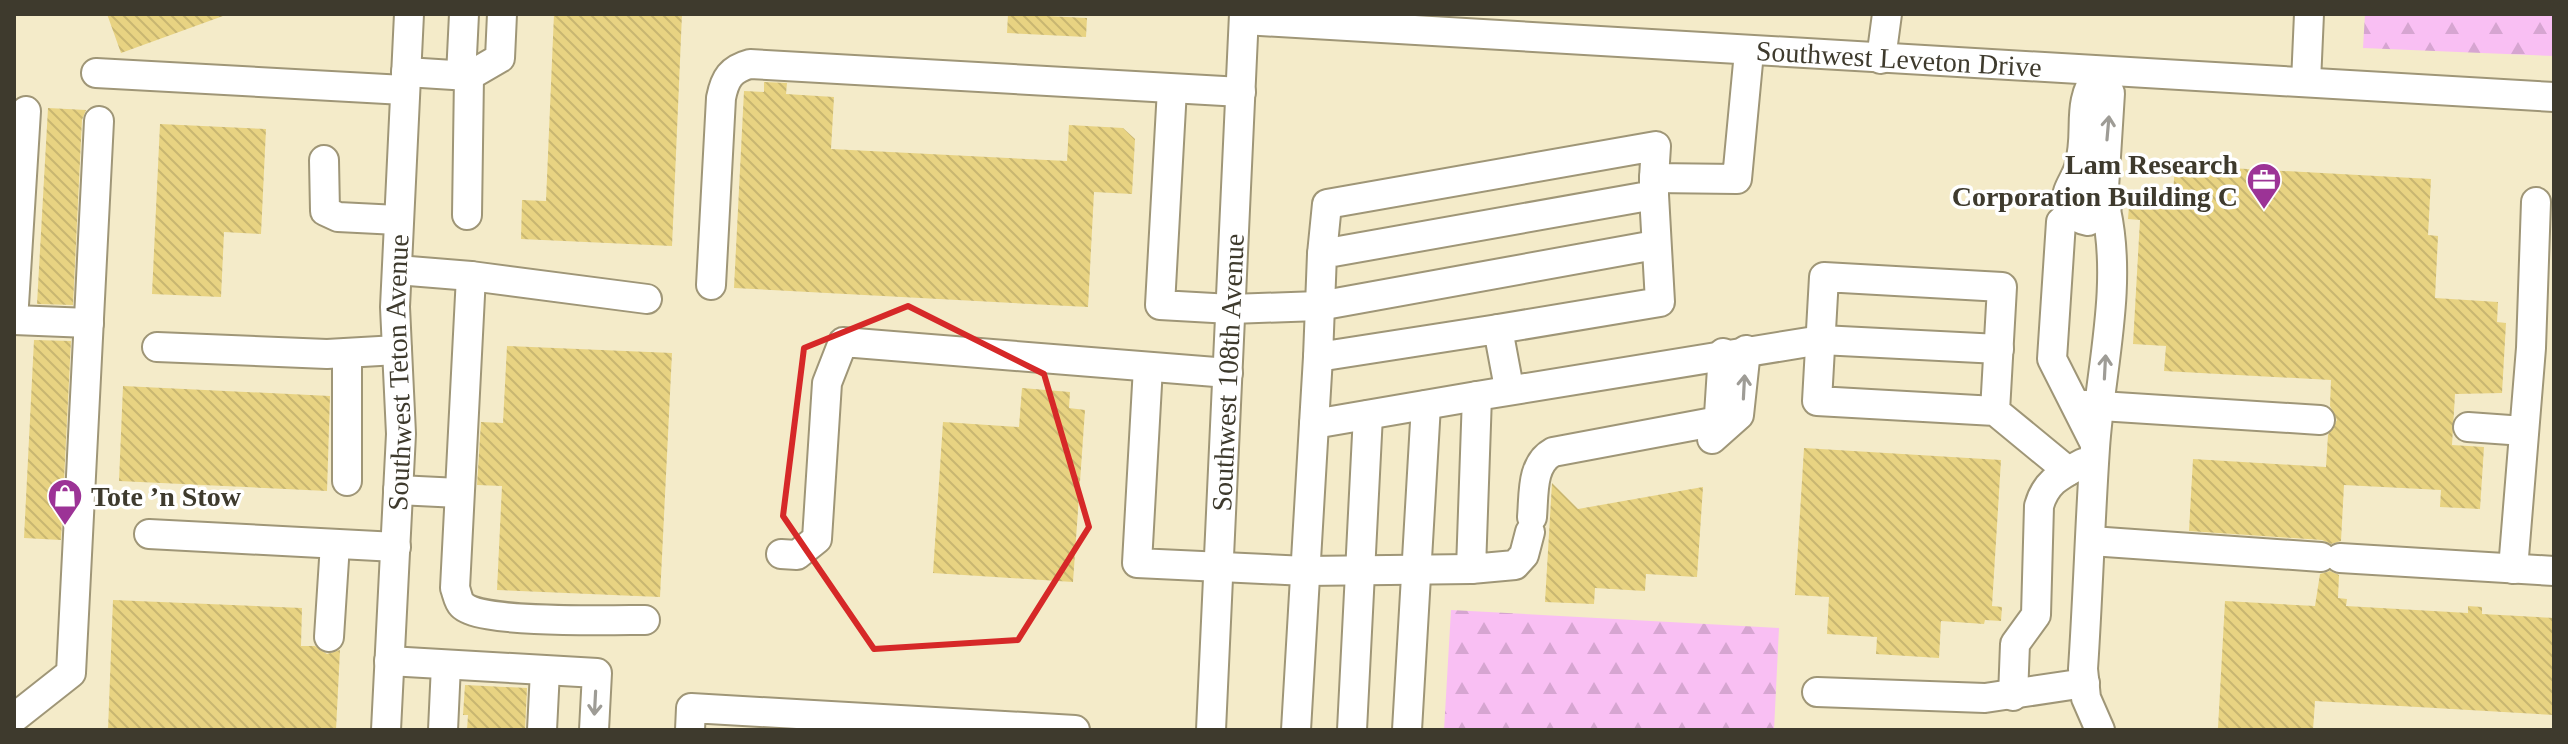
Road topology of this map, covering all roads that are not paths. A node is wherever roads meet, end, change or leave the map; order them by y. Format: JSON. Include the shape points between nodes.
{"nodes":[{"id":1,"x":409,"y":14,"type":"edge"},
{"id":2,"x":464,"y":14,"type":"edge"},
{"id":3,"x":502,"y":14,"type":"edge"},
{"id":4,"x":1887,"y":14,"type":"edge"},
{"id":5,"x":2309,"y":14,"type":"edge"},
{"id":6,"x":1244,"y":17,"type":"edge"},
{"id":7,"x":1749,"y":52,"type":"junction"},
{"id":8,"x":1881,"y":59,"type":"junction"},
{"id":9,"x":2099,"y":71,"type":"junction"},
{"id":10,"x":96,"y":73,"type":"dead end"},
{"id":11,"x":465,"y":76,"type":"junction"},
{"id":12,"x":405,"y":81,"type":"junction"},
{"id":13,"x":2306,"y":82,"type":"junction"},
{"id":14,"x":1172,"y":89,"type":"junction"},
{"id":15,"x":1241,"y":92,"type":"junction"},
{"id":16,"x":2554,"y":97,"type":"edge"},
{"id":17,"x":26,"y":111,"type":"dead end"},
{"id":18,"x":99,"y":121,"type":"dead end"},
{"id":19,"x":324,"y":160,"type":"dead end"},
{"id":20,"x":1654,"y":187,"type":"junction"},
{"id":21,"x":2105,"y":199,"type":"junction"},
{"id":22,"x":2536,"y":202,"type":"dead end"},
{"id":23,"x":2068,"y":207,"type":"junction"},
{"id":24,"x":467,"y":215,"type":"dead end"},
{"id":25,"x":398,"y":220,"type":"junction"},
{"id":26,"x":1655,"y":245,"type":"junction"},
{"id":27,"x":1322,"y":254,"type":"junction"},
{"id":28,"x":397,"y":270,"type":"junction"},
{"id":29,"x":471,"y":276,"type":"junction"},
{"id":30,"x":711,"y":285,"type":"dead end"},
{"id":31,"x":647,"y":299,"type":"dead end"},
{"id":32,"x":14,"y":305,"type":"edge"},
{"id":33,"x":1319,"y":306,"type":"junction"},
{"id":34,"x":1231,"y":309,"type":"junction"},
{"id":35,"x":14,"y":320,"type":"edge"},
{"id":36,"x":89,"y":323,"type":"junction"},
{"id":37,"x":1498,"y":329,"type":"junction"},
{"id":38,"x":1821,"y":340,"type":"junction"},
{"id":39,"x":157,"y":347,"type":"dead end"},
{"id":40,"x":1999,"y":349,"type":"junction"},
{"id":41,"x":397,"y":350,"type":"junction"},
{"id":42,"x":1735,"y":352,"type":"junction"},
{"id":43,"x":347,"y":353,"type":"junction"},
{"id":44,"x":1318,"y":357,"type":"junction"},
{"id":45,"x":1148,"y":367,"type":"junction"},
{"id":46,"x":1228,"y":373,"type":"junction"},
{"id":47,"x":1509,"y":388,"type":"junction"},
{"id":48,"x":1477,"y":396,"type":"junction"},
{"id":49,"x":1426,"y":405,"type":"junction"},
{"id":50,"x":2089,"y":405,"type":"junction"},
{"id":51,"x":1995,"y":411,"type":"junction"},
{"id":52,"x":1368,"y":415,"type":"junction"},
{"id":53,"x":2320,"y":420,"type":"dead end"},
{"id":54,"x":1314,"y":424,"type":"junction"},
{"id":55,"x":2468,"y":427,"type":"dead end"},
{"id":56,"x":2524,"y":431,"type":"junction"},
{"id":57,"x":2095,"y":450,"type":"junction"},
{"id":58,"x":2068,"y":471,"type":"junction"},
{"id":59,"x":347,"y":481,"type":"dead end"},
{"id":60,"x":398,"y":490,"type":"junction"},
{"id":61,"x":459,"y":493,"type":"junction"},
{"id":62,"x":149,"y":534,"type":"dead end"},
{"id":63,"x":2091,"y":541,"type":"junction"},
{"id":64,"x":335,"y":544,"type":"junction"},
{"id":65,"x":396,"y":547,"type":"junction"},
{"id":66,"x":781,"y":554,"type":"dead end"},
{"id":67,"x":1218,"y":567,"type":"junction"},
{"id":68,"x":1471,"y":569,"type":"junction"},
{"id":69,"x":2513,"y":569,"type":"junction"},
{"id":70,"x":1416,"y":570,"type":"junction"},
{"id":71,"x":1306,"y":571,"type":"junction"},
{"id":72,"x":1360,"y":571,"type":"junction"},
{"id":73,"x":2554,"y":571,"type":"edge"},
{"id":74,"x":645,"y":620,"type":"dead end"},
{"id":75,"x":329,"y":637,"type":"dead end"},
{"id":76,"x":389,"y":661,"type":"junction"},
{"id":77,"x":446,"y":665,"type":"junction"},
{"id":78,"x":545,"y":671,"type":"junction"},
{"id":79,"x":2085,"y":683,"type":"junction"},
{"id":80,"x":1817,"y":692,"type":"dead end"},
{"id":81,"x":2013,"y":696,"type":"junction"},
{"id":82,"x":14,"y":718,"type":"edge"},
{"id":83,"x":386,"y":730,"type":"edge"},
{"id":84,"x":443,"y":730,"type":"edge"},
{"id":85,"x":542,"y":730,"type":"edge"},
{"id":86,"x":594,"y":730,"type":"edge"},
{"id":87,"x":690,"y":730,"type":"edge"},
{"id":88,"x":1075,"y":730,"type":"edge"},
{"id":89,"x":1211,"y":730,"type":"edge"},
{"id":90,"x":1296,"y":730,"type":"edge"},
{"id":91,"x":1352,"y":730,"type":"edge"},
{"id":92,"x":1407,"y":730,"type":"edge"},
{"id":93,"x":2100,"y":730,"type":"edge"}],
"edges":[{"from":1,"to":12,"type":"street","name":"Southwest Teton Avenue"},
{"from":2,"to":11,"type":"street"},
{"from":3,"to":11,"type":"street","via":[[500,58]]},
{"from":4,"to":8,"type":"street"},
{"from":5,"to":13,"type":"street"},
{"from":6,"to":7,"type":"street","name":"Southwest Leveton Drive"},
{"from":6,"to":15,"type":"street","name":"Southwest 108th Avenue"},
{"from":7,"to":8,"type":"street","name":"Southwest Leveton Drive"},
{"from":7,"to":20,"type":"street","via":[[1737,179]]},
{"from":8,"to":9,"type":"street","name":"Southwest Leveton Drive"},
{"from":9,"to":13,"type":"street","name":"Southwest Leveton Drive"},
{"from":21,"to":9,"type":"street","one_way":true,"via":[[2110,93]]},
{"from":9,"to":23,"type":"street","via":[[2086,91],[2082,153]]},
{"from":10,"to":12,"type":"street"},
{"from":11,"to":12,"type":"street"},
{"from":11,"to":24,"type":"street"},
{"from":12,"to":25,"type":"street","name":"Southwest Teton Avenue"},
{"from":13,"to":16,"type":"street","name":"Southwest Leveton Drive"},
{"from":14,"to":15,"type":"street"},
{"from":14,"to":30,"type":"street","via":[[750,64],[736,68],[724,81],[721,98]]},
{"from":14,"to":34,"type":"street","via":[[1160,305]]},
{"from":15,"to":34,"type":"street","name":"Southwest 108th Avenue"},
{"from":17,"to":32,"type":"street"},
{"from":18,"to":36,"type":"street"},
{"from":19,"to":25,"type":"street","via":[[325,211],[338,217]]},
{"from":20,"to":26,"type":"street"},
{"from":20,"to":27,"type":"street"},
{"from":20,"to":27,"type":"street","via":[[1656,146],[1327,204]]},
{"from":21,"to":23,"type":"street","via":[[2088,221]]},
{"from":50,"to":21,"type":"street","one_way":true,"via":[[2112,239]]},
{"from":22,"to":56,"type":"street"},
{"from":23,"to":50,"type":"street","via":[[2052,359]]},
{"from":25,"to":28,"type":"street","name":"Southwest Teton Avenue"},
{"from":26,"to":33,"type":"street"},
{"from":26,"to":37,"type":"street","via":[[1660,302]]},
{"from":27,"to":33,"type":"street"},
{"from":28,"to":29,"type":"street"},
{"from":28,"to":41,"type":"street","name":"Southwest Teton Avenue"},
{"from":29,"to":31,"type":"street"},
{"from":29,"to":61,"type":"street"},
{"from":33,"to":34,"type":"street"},
{"from":33,"to":44,"type":"street"},
{"from":34,"to":46,"type":"street","name":"Southwest 108th Avenue"},
{"from":35,"to":36,"type":"street"},
{"from":36,"to":82,"type":"street","via":[[71,673]]},
{"from":37,"to":44,"type":"street"},
{"from":37,"to":47,"type":"street"},
{"from":38,"to":40,"type":"street"},
{"from":38,"to":40,"type":"street","via":[[1824,277],[2002,287]]},
{"from":38,"to":42,"type":"street"},
{"from":38,"to":51,"type":"street","via":[[1817,401]]},
{"from":39,"to":43,"type":"street"},
{"from":40,"to":51,"type":"street"},
{"from":41,"to":43,"type":"street"},
{"from":41,"to":60,"type":"street","name":"Southwest Teton Avenue","via":[[402,394]]},
{"from":42,"to":47,"type":"street"},
{"from":42,"to":68,"type":"street","via":[[1739,415],[1714,439],[1553,469],[1536,477],[1524,555],[1515,565]]},
{"from":43,"to":59,"type":"street"},
{"from":44,"to":54,"type":"street"},
{"from":45,"to":46,"type":"street"},
{"from":45,"to":66,"type":"street","via":[[843,342],[827,383],[817,539],[797,555]]},
{"from":45,"to":67,"type":"street","via":[[1137,563]]},
{"from":46,"to":67,"type":"street","name":"Southwest 108th Avenue"},
{"from":47,"to":48,"type":"street"},
{"from":48,"to":49,"type":"street"},
{"from":48,"to":68,"type":"street"},
{"from":49,"to":52,"type":"street"},
{"from":49,"to":70,"type":"street"},
{"from":50,"to":53,"type":"street"},
{"from":50,"to":57,"type":"street"},
{"from":51,"to":58,"type":"street"},
{"from":52,"to":54,"type":"street"},
{"from":52,"to":72,"type":"street"},
{"from":54,"to":71,"type":"street"},
{"from":55,"to":56,"type":"street"},
{"from":56,"to":69,"type":"street"},
{"from":57,"to":58,"type":"street"},
{"from":57,"to":63,"type":"street"},
{"from":58,"to":81,"type":"street","via":[[2044,489],[2039,506],[2036,615],[2015,644]]},
{"from":60,"to":61,"type":"street"},
{"from":60,"to":65,"type":"street","name":"Southwest Teton Avenue"},
{"from":61,"to":74,"type":"street","via":[[455,588],[460,604],[471,611],[529,619]]},
{"from":62,"to":64,"type":"street"},
{"from":63,"to":69,"type":"street"},
{"from":63,"to":79,"type":"street"},
{"from":64,"to":65,"type":"street"},
{"from":64,"to":75,"type":"street"},
{"from":65,"to":76,"type":"street","name":"Southwest Teton Avenue"},
{"from":67,"to":71,"type":"street"},
{"from":67,"to":89,"type":"street","name":"Southwest 108th Avenue"},
{"from":68,"to":70,"type":"street"},
{"from":69,"to":73,"type":"street"},
{"from":70,"to":72,"type":"street"},
{"from":70,"to":92,"type":"street"},
{"from":71,"to":72,"type":"street"},
{"from":71,"to":90,"type":"street"},
{"from":72,"to":91,"type":"street"},
{"from":76,"to":77,"type":"street"},
{"from":76,"to":83,"type":"street","name":"Southwest Teton Avenue"},
{"from":77,"to":78,"type":"street"},
{"from":77,"to":84,"type":"street"},
{"from":78,"to":85,"type":"street"},
{"from":78,"to":86,"type":"street","one_way":true,"via":[[597,673]]},
{"from":79,"to":81,"type":"street"},
{"from":79,"to":93,"type":"street"},
{"from":80,"to":81,"type":"street","via":[[1947,699]]},
{"from":87,"to":88,"type":"street","via":[[691,708]]}]}
